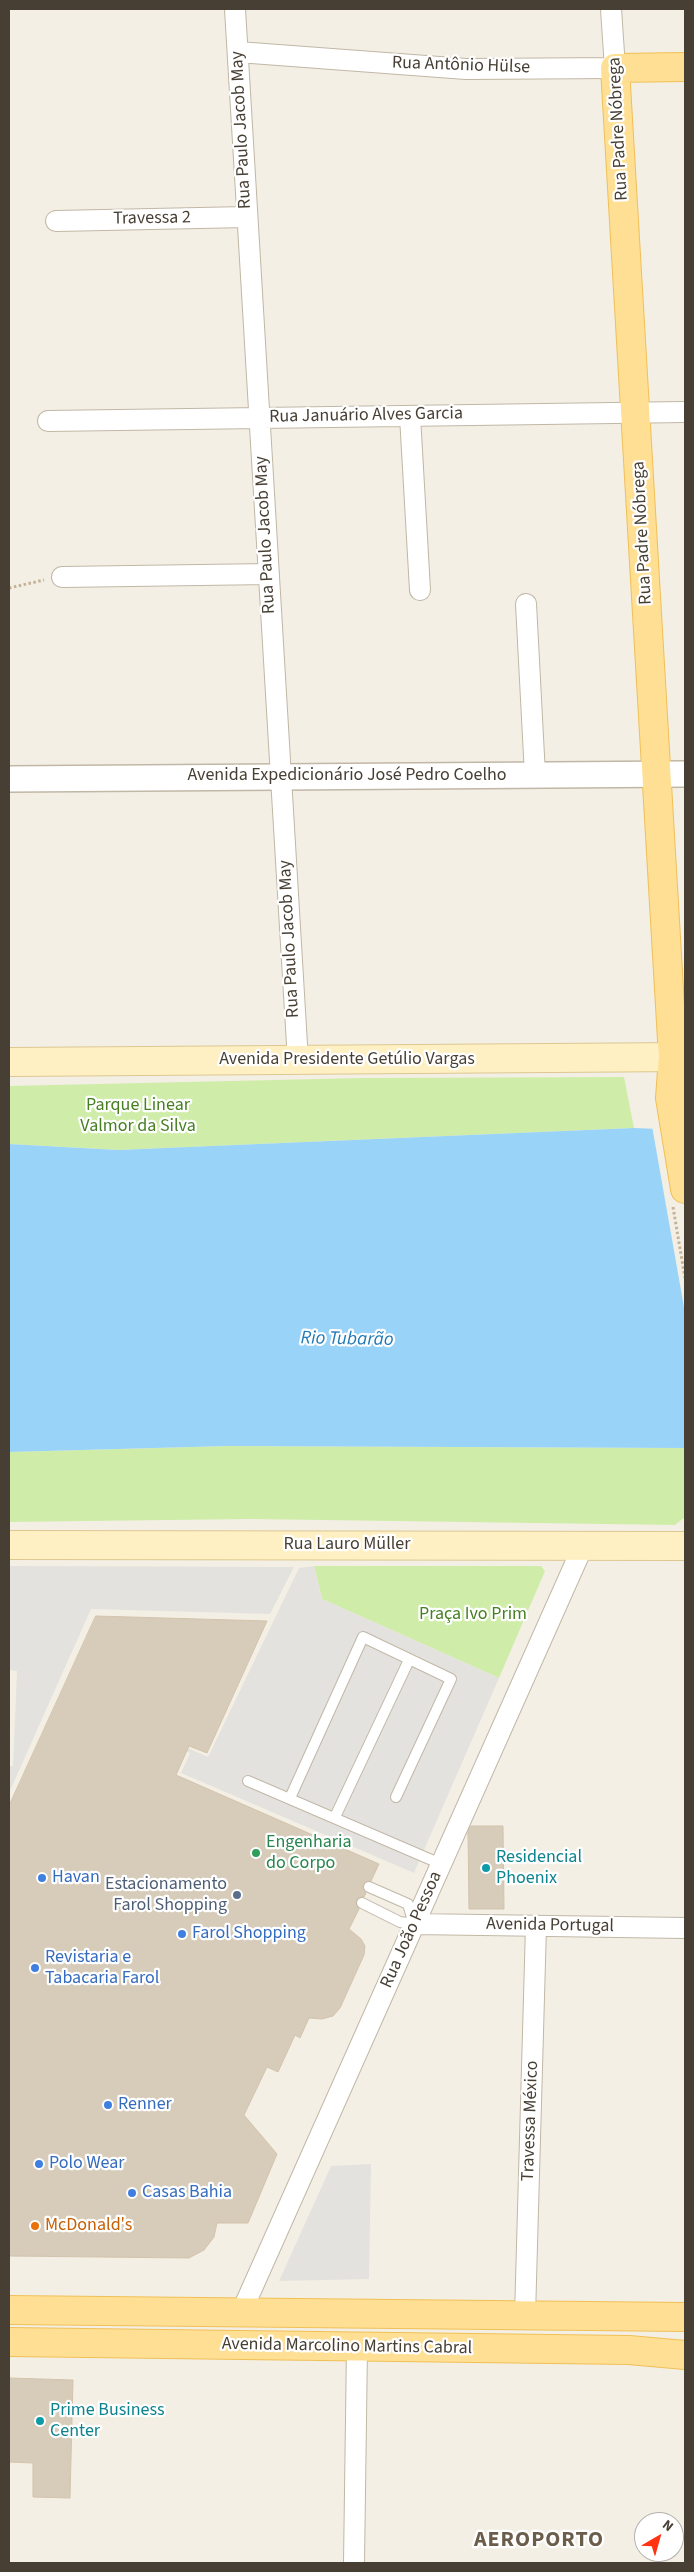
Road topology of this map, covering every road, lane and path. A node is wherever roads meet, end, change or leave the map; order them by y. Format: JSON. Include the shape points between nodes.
{"nodes":[{"id":1,"x":235,"y":9,"type":"edge"},
{"id":2,"x":612,"y":9,"type":"edge"},
{"id":3,"x":238,"y":52,"type":"junction"},
{"id":4,"x":685,"y":67,"type":"edge"},
{"id":5,"x":615,"y":68,"type":"junction"},
{"id":6,"x":247,"y":217,"type":"junction"},
{"id":7,"x":56,"y":221,"type":"dead end"},
{"id":8,"x":685,"y":412,"type":"edge"},
{"id":9,"x":636,"y":413,"type":"junction"},
{"id":10,"x":410,"y":416,"type":"junction"},
{"id":11,"x":260,"y":418,"type":"junction"},
{"id":12,"x":48,"y":421,"type":"dead end"},
{"id":13,"x":268,"y":574,"type":"junction"},
{"id":14,"x":62,"y":577,"type":"joint"},
{"id":15,"x":9,"y":588,"type":"edge"},
{"id":16,"x":420,"y":590,"type":"dead end"},
{"id":17,"x":526,"y":604,"type":"dead end"},
{"id":18,"x":657,"y":774,"type":"junction"},
{"id":19,"x":685,"y":774,"type":"edge"},
{"id":20,"x":536,"y":775,"type":"junction"},
{"id":21,"x":281,"y":777,"type":"junction"},
{"id":22,"x":9,"y":779,"type":"edge"},
{"id":23,"x":298,"y":1061,"type":"junction"},
{"id":24,"x":9,"y":1062,"type":"edge"},
{"id":25,"x":678,"y":1073,"type":"edge"},
{"id":26,"x":685,"y":1189,"type":"edge"},
{"id":27,"x":9,"y":1545,"type":"edge"},
{"id":28,"x":583,"y":1546,"type":"junction"},
{"id":29,"x":685,"y":1546,"type":"edge"},
{"id":30,"x":409,"y":1660,"type":"junction"},
{"id":31,"x":248,"y":1781,"type":"dead end"},
{"id":32,"x":396,"y":1797,"type":"dead end"},
{"id":33,"x":290,"y":1798,"type":"junction"},
{"id":34,"x":335,"y":1817,"type":"junction"},
{"id":35,"x":441,"y":1864,"type":"junction"},
{"id":36,"x":369,"y":1887,"type":"dead end"},
{"id":37,"x":362,"y":1903,"type":"dead end"},
{"id":38,"x":414,"y":1924,"type":"junction"},
{"id":39,"x":536,"y":1926,"type":"junction"},
{"id":40,"x":685,"y":1928,"type":"edge"},
{"id":41,"x":9,"y":2310,"type":"edge"},
{"id":42,"x":241,"y":2313,"type":"junction"},
{"id":43,"x":422,"y":2315,"type":"junction"},
{"id":44,"x":525,"y":2316,"type":"junction"},
{"id":45,"x":685,"y":2317,"type":"edge"},
{"id":46,"x":9,"y":2342,"type":"edge"},
{"id":47,"x":357,"y":2347,"type":"junction"},
{"id":48,"x":685,"y":2355,"type":"edge"},
{"id":49,"x":354,"y":2563,"type":"edge"}],
"edges":[{"from":1,"to":3,"type":"street","name":"Rua Paulo Jacob May"},
{"from":2,"to":5,"type":"street","name":"Rua Padre Nóbrega"},
{"from":3,"to":5,"type":"street","name":"Rua Antônio Hülse","via":[[466,69]]},
{"from":3,"to":6,"type":"street","name":"Rua Paulo Jacob May"},
{"from":4,"to":5,"type":"main road","name":"Rua Antônio Hülse"},
{"from":5,"to":9,"type":"main road","name":"Rua Padre Nóbrega"},
{"from":6,"to":7,"type":"street","name":"Travessa 2"},
{"from":6,"to":11,"type":"street","name":"Rua Paulo Jacob May"},
{"from":8,"to":9,"type":"street","name":"Rua Januário Alves Garcia"},
{"from":9,"to":10,"type":"street","name":"Rua Januário Alves Garcia"},
{"from":9,"to":18,"type":"main road","name":"Rua Padre Nóbrega"},
{"from":10,"to":11,"type":"street","name":"Rua Januário Alves Garcia"},
{"from":10,"to":16,"type":"street"},
{"from":11,"to":12,"type":"street","name":"Rua Januário Alves Garcia"},
{"from":11,"to":13,"type":"street","name":"Rua Paulo Jacob May"},
{"from":13,"to":14,"type":"street"},
{"from":13,"to":21,"type":"street","name":"Rua Paulo Jacob May"},
{"from":14,"to":15,"type":"path"},
{"from":17,"to":20,"type":"street"},
{"from":18,"to":19,"type":"street","name":"Avenida Expedicionário José Pedro Coelho"},
{"from":18,"to":20,"type":"street","name":"Avenida Expedicionário José Pedro Coelho"},
{"from":18,"to":25,"type":"main road","name":"Rua Padre Nóbrega"},
{"from":20,"to":21,"type":"street","name":"Avenida Expedicionário José Pedro Coelho"},
{"from":21,"to":22,"type":"street","name":"Avenida Expedicionário José Pedro Coelho"},
{"from":21,"to":23,"type":"street","name":"Rua Paulo Jacob May"},
{"from":23,"to":24,"type":"main road","name":"Avenida Presidente Getúlio Vargas"},
{"from":23,"to":25,"type":"main road","name":"Avenida Presidente Getúlio Vargas"},
{"from":25,"to":26,"type":"main road","name":"Rua Padre Nóbrega"},
{"from":27,"to":28,"type":"main road","name":"Rua Lauro Müller"},
{"from":28,"to":29,"type":"main road","name":"Rua Lauro Müller"},
{"from":28,"to":35,"type":"street","name":"Rua João Pessoa"},
{"from":30,"to":32,"type":"lane","via":[[451,1679]]},
{"from":30,"to":33,"type":"lane","via":[[363,1637]]},
{"from":30,"to":34,"type":"lane"},
{"from":31,"to":33,"type":"lane"},
{"from":33,"to":34,"type":"lane"},
{"from":34,"to":35,"type":"lane"},
{"from":35,"to":38,"type":"street","name":"Rua João Pessoa"},
{"from":36,"to":38,"type":"lane","via":[[408,1904]]},
{"from":37,"to":38,"type":"lane","via":[[400,1922]]},
{"from":38,"to":39,"type":"street","name":"Avenida Portugal"},
{"from":38,"to":42,"type":"street","name":"Rua João Pessoa"},
{"from":39,"to":40,"type":"street","name":"Avenida Portugal"},
{"from":39,"to":44,"type":"street","name":"Travessa México"},
{"from":41,"to":42,"type":"main road","name":"Avenida Marcolino Martins Cabral"},
{"from":42,"to":43,"type":"main road","name":"Avenida Marcolino Martins Cabral"},
{"from":43,"to":44,"type":"main road","name":"Avenida Marcolino Martins Cabral"},
{"from":43,"to":47,"type":"main road","via":[[408,2328],[366,2332]]},
{"from":44,"to":45,"type":"main road","name":"Avenida Marcolino Martins Cabral"},
{"from":46,"to":47,"type":"main road","name":"Avenida Marcolino Martins Cabral"},
{"from":47,"to":48,"type":"main road","name":"Avenida Marcolino Martins Cabral","via":[[629,2350]]},
{"from":47,"to":49,"type":"street"}]}
